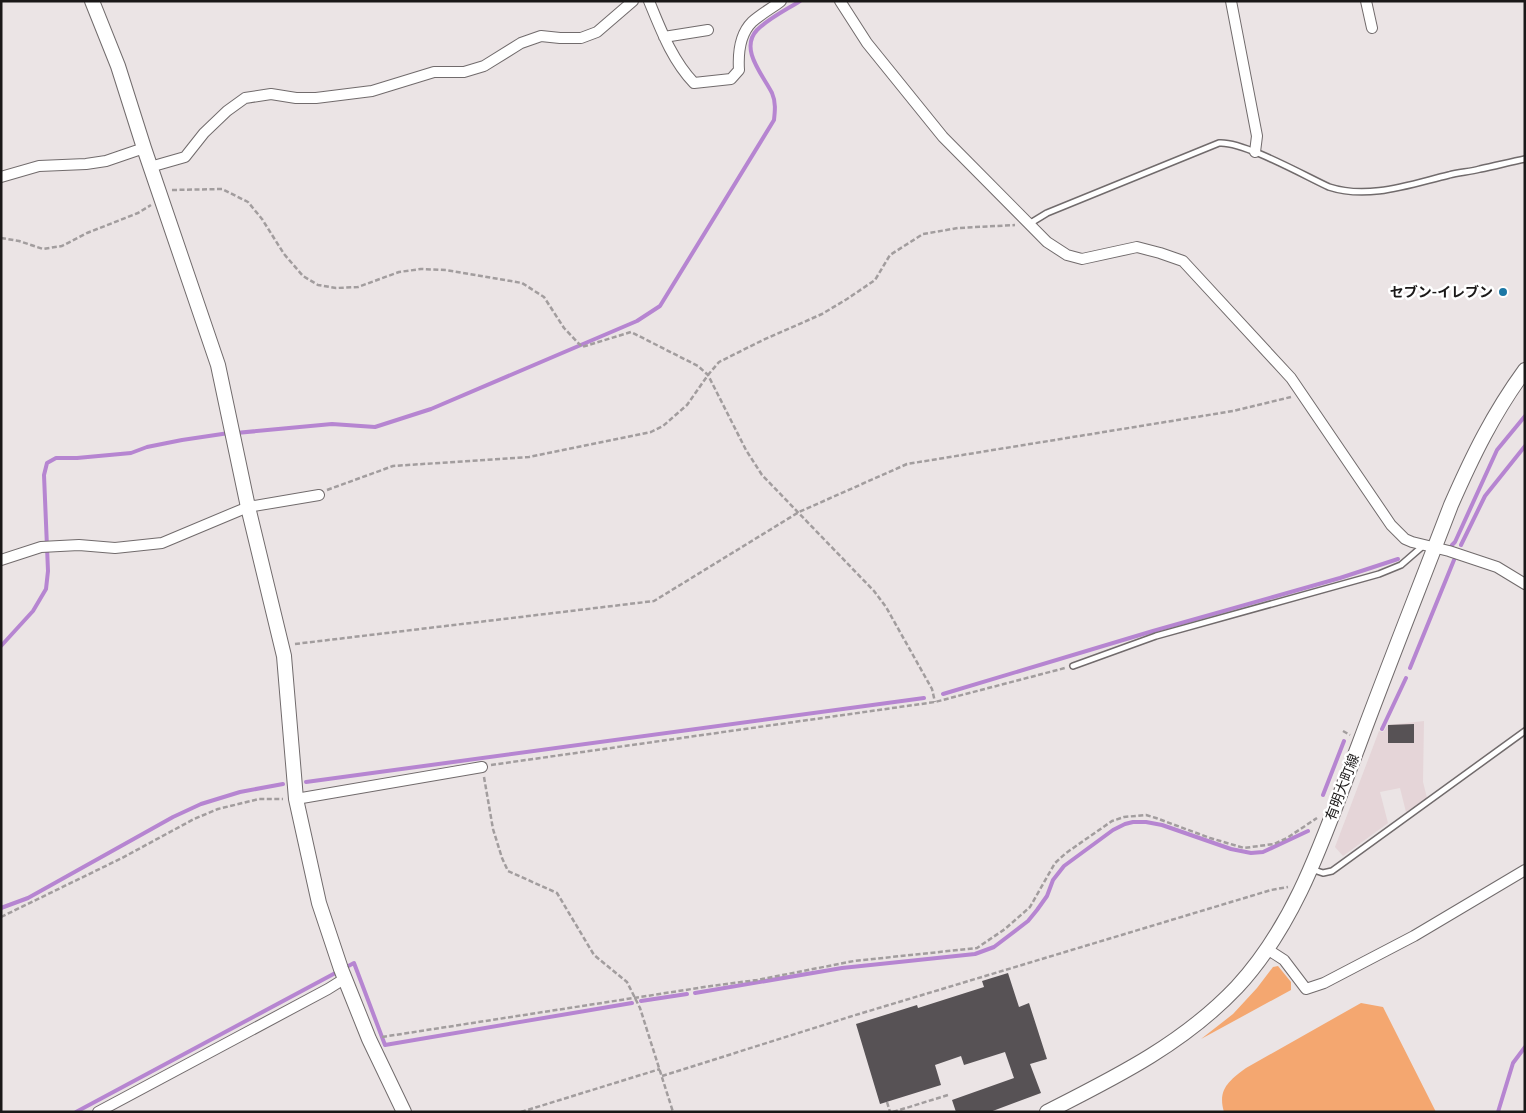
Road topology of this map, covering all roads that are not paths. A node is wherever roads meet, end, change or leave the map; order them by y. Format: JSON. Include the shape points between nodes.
{"nodes":[{"id":1,"x":92,"y":1,"type":"edge"},
{"id":2,"x":633,"y":1,"type":"edge"},
{"id":3,"x":649,"y":1,"type":"edge"},
{"id":4,"x":781,"y":1,"type":"edge"},
{"id":5,"x":840,"y":1,"type":"edge"},
{"id":6,"x":1231,"y":1,"type":"edge"},
{"id":7,"x":1366,"y":1,"type":"edge"},
{"id":8,"x":1372,"y":28,"type":"dead end"},
{"id":9,"x":708,"y":30,"type":"dead end"},
{"id":10,"x":664,"y":37,"type":"junction"},
{"id":11,"x":144,"y":148,"type":"junction"},
{"id":12,"x":1255,"y":152,"type":"junction"},
{"id":13,"x":1525,"y":159,"type":"edge"},
{"id":14,"x":150,"y":167,"type":"junction"},
{"id":15,"x":1,"y":177,"type":"edge"},
{"id":16,"x":1028,"y":225,"type":"junction"},
{"id":17,"x":1525,"y":370,"type":"edge"},
{"id":18,"x":319,"y":495,"type":"road end"},
{"id":19,"x":248,"y":507,"type":"junction"},
{"id":20,"x":1429,"y":547,"type":"junction"},
{"id":21,"x":1,"y":560,"type":"edge"},
{"id":22,"x":1525,"y":584,"type":"edge"},
{"id":23,"x":1073,"y":666,"type":"road end"},
{"id":24,"x":1525,"y":731,"type":"edge"},
{"id":25,"x":482,"y":767,"type":"road end"},
{"id":26,"x":296,"y":799,"type":"junction"},
{"id":27,"x":1310,"y":868,"type":"junction"},
{"id":28,"x":1525,"y":870,"type":"edge"},
{"id":29,"x":1267,"y":949,"type":"junction"},
{"id":30,"x":344,"y":979,"type":"junction"},
{"id":31,"x":98,"y":1112,"type":"edge"},
{"id":32,"x":404,"y":1112,"type":"edge"},
{"id":33,"x":1047,"y":1112,"type":"edge"}],
"edges":[{"from":1,"to":11,"type":"street","via":[[118,66]]},
{"from":2,"to":14,"type":"street","via":[[597,32],[581,38],[542,36],[521,43],[484,66],[464,72],[434,72],[372,91],[316,98],[271,94],[245,98],[204,133],[185,157]]},
{"from":3,"to":10,"type":"street"},
{"from":4,"to":10,"type":"street","via":[[751,23],[742,40],[739,70],[731,79],[694,83]]},
{"from":5,"to":16,"type":"street","via":[[867,43],[943,137]]},
{"from":6,"to":12,"type":"street","via":[[1257,136]]},
{"from":7,"to":8,"type":"street"},
{"from":9,"to":10,"type":"street"},
{"from":11,"to":14,"type":"street"},
{"from":11,"to":15,"type":"street","via":[[106,161],[40,166]]},
{"from":12,"to":13,"type":"lane","via":[[1329,187],[1355,193],[1426,182]]},
{"from":12,"to":16,"type":"lane","via":[[1224,142],[1212,145],[1047,213]]},
{"from":14,"to":19,"type":"street","via":[[218,365]]},
{"from":16,"to":20,"type":"street","via":[[1067,255],[1082,259],[1137,247],[1182,261],[1291,378],[1391,525],[1405,539]]},
{"from":17,"to":20,"type":"street","name":"有明大町線","via":[[1489,424]]},
{"from":18,"to":19,"type":"street"},
{"from":19,"to":21,"type":"street","via":[[162,543],[115,548],[79,545],[42,547]]},
{"from":19,"to":26,"type":"street","via":[[284,656]]},
{"from":20,"to":22,"type":"street","via":[[1497,567]]},
{"from":20,"to":23,"type":"lane","via":[[1401,565],[1379,574],[1156,636]]},
{"from":20,"to":27,"type":"street","name":"有明大町線"},
{"from":24,"to":27,"type":"lane","via":[[1332,871],[1323,873]]},
{"from":25,"to":26,"type":"street"},
{"from":26,"to":30,"type":"street","via":[[319,903]]},
{"from":27,"to":29,"type":"street","name":"有明大町線"},
{"from":28,"to":29,"type":"street","via":[[1414,936],[1324,983],[1306,989],[1284,960]]},
{"from":29,"to":33,"type":"street","name":"有明大町線","via":[[1237,987],[1182,1035],[1131,1068]]},
{"from":30,"to":31,"type":"street"},
{"from":30,"to":32,"type":"street"}]}
